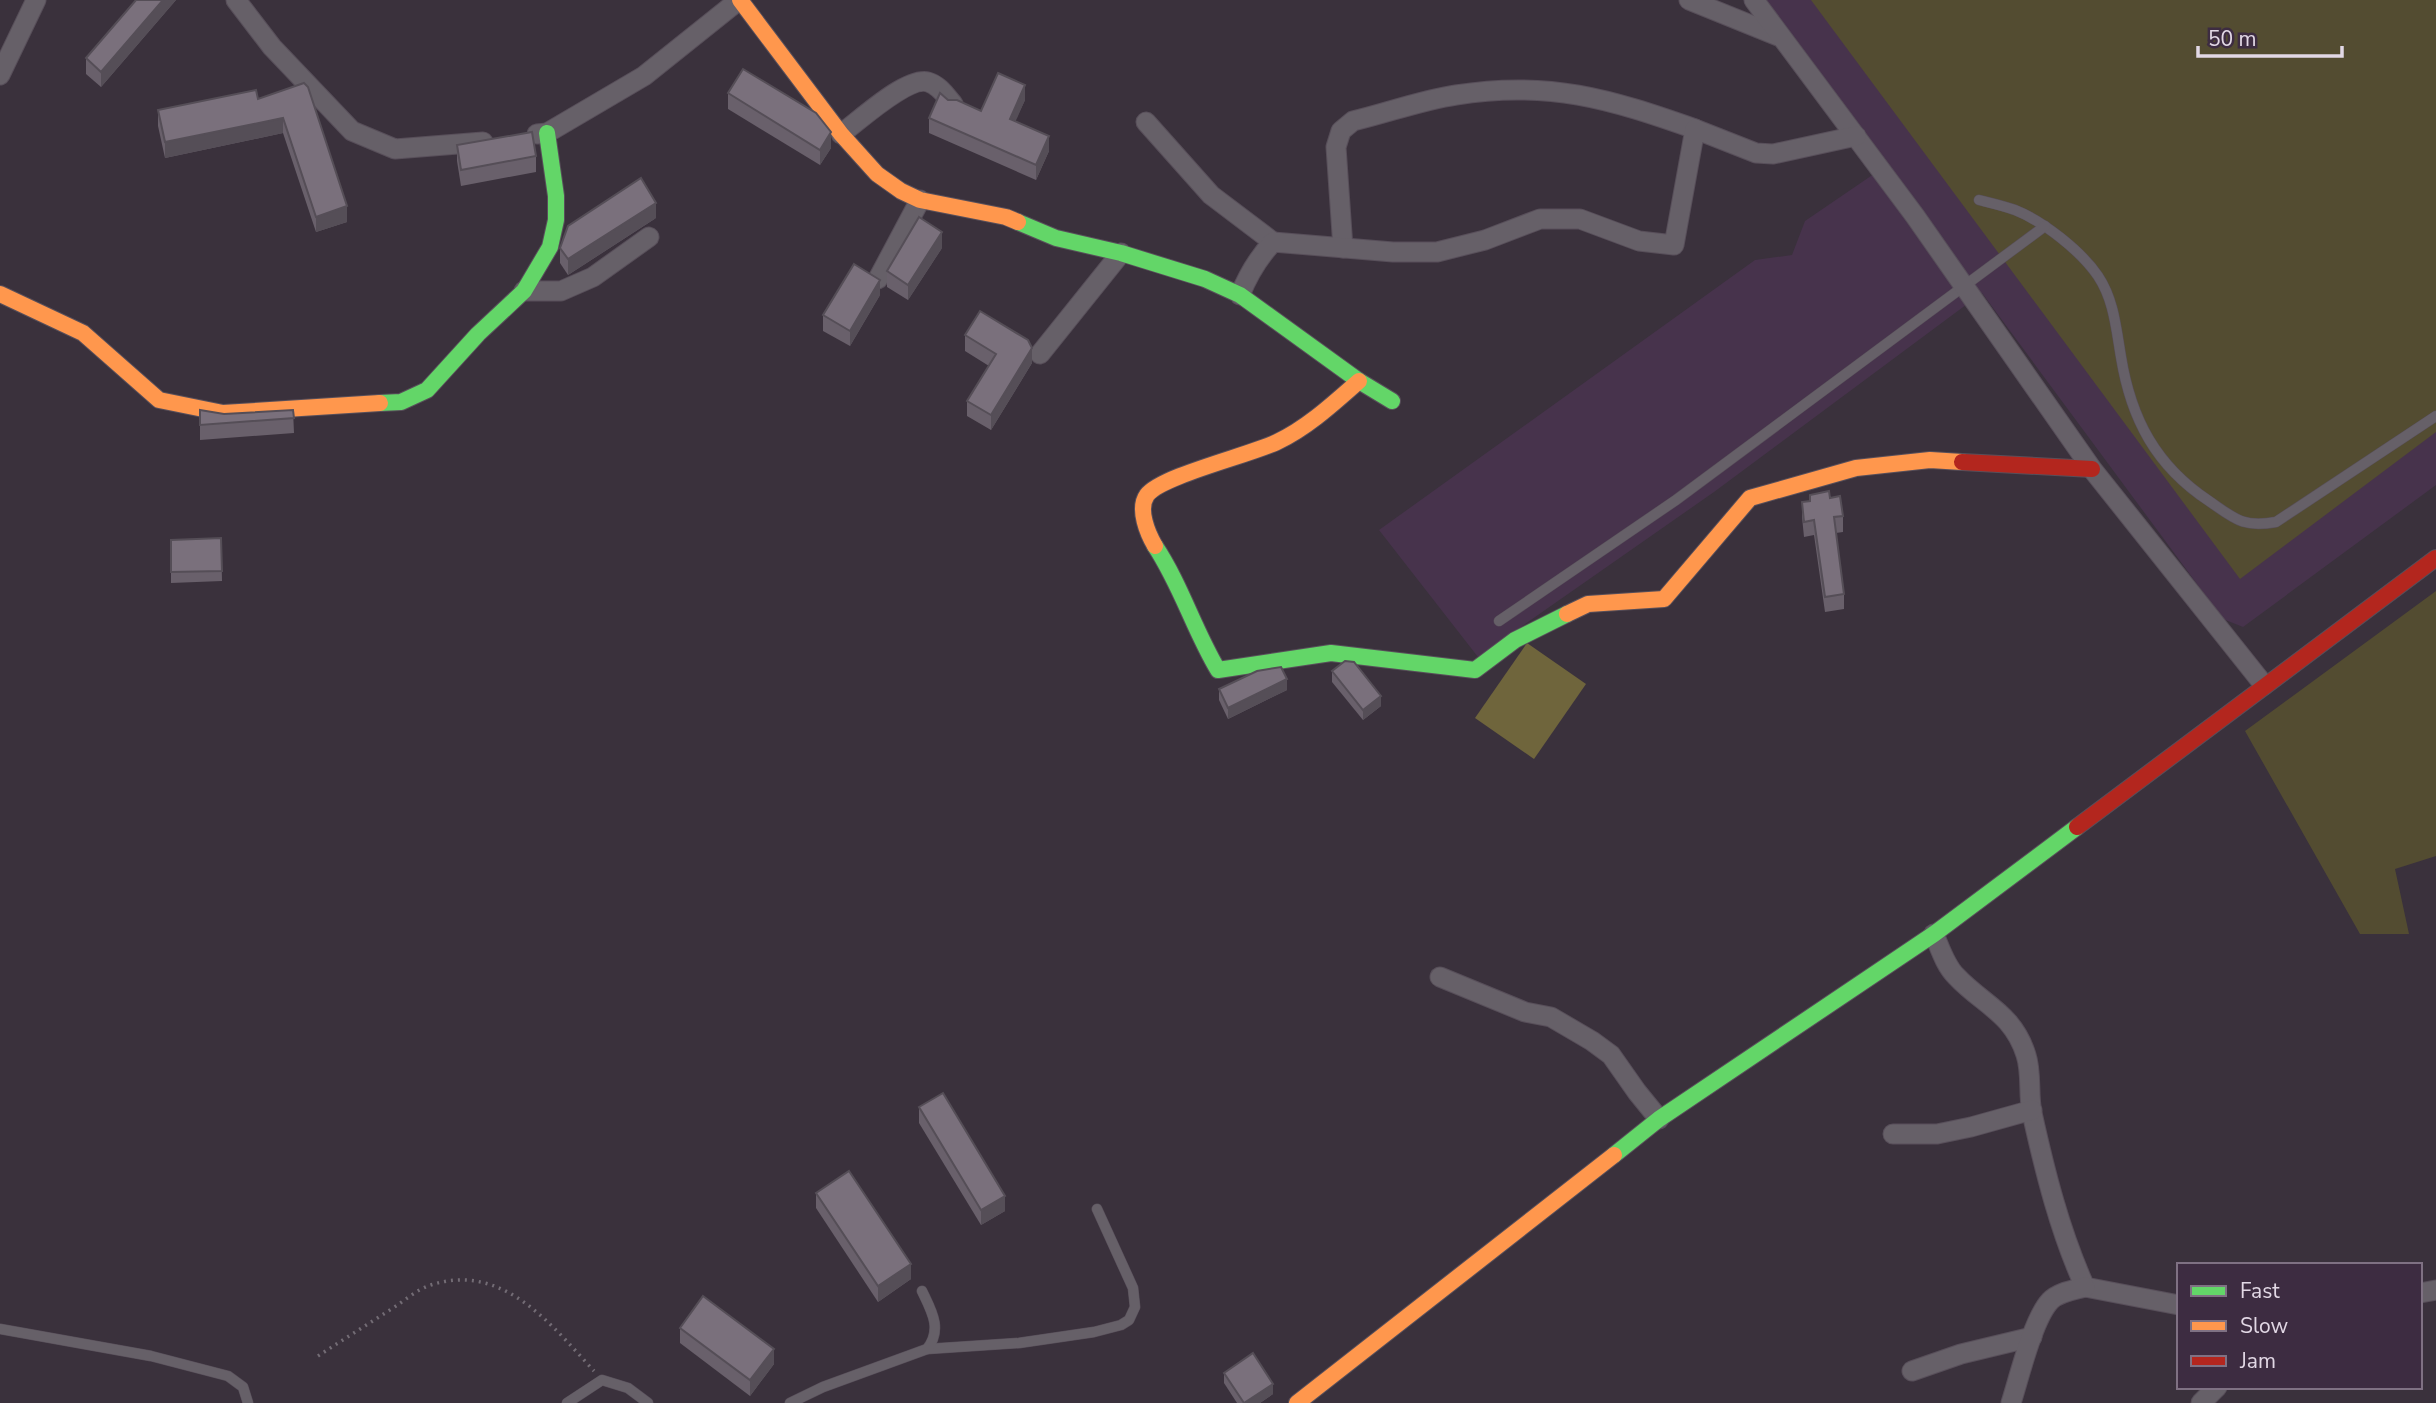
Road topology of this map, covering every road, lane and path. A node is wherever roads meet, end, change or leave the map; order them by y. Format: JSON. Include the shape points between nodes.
{"nodes":[{"id":1,"x":36,"y":0,"type":"edge"},
{"id":2,"x":236,"y":0,"type":"edge"},
{"id":3,"x":739,"y":0,"type":"edge"},
{"id":4,"x":1689,"y":0,"type":"edge"},
{"id":5,"x":1754,"y":0,"type":"edge"},
{"id":6,"x":1779,"y":36,"type":"junction"},
{"id":7,"x":0,"y":75,"type":"edge"},
{"id":8,"x":953,"y":104,"type":"edge"},
{"id":9,"x":1146,"y":122,"type":"dead end"},
{"id":10,"x":1696,"y":130,"type":"junction"},
{"id":11,"x":547,"y":133,"type":"junction"},
{"id":12,"x":841,"y":134,"type":"junction"},
{"id":13,"x":1856,"y":136,"type":"junction"},
{"id":14,"x":522,"y":137,"type":"edge"},
{"id":15,"x":497,"y":140,"type":"edge"},
{"id":16,"x":920,"y":200,"type":"junction"},
{"id":17,"x":1979,"y":200,"type":"dead end"},
{"id":18,"x":2045,"y":226,"type":"junction"},
{"id":19,"x":649,"y":237,"type":"dead end"},
{"id":20,"x":1273,"y":242,"type":"junction"},
{"id":21,"x":1343,"y":248,"type":"junction"},
{"id":22,"x":1121,"y":253,"type":"junction"},
{"id":23,"x":878,"y":279,"type":"edge"},
{"id":24,"x":1964,"y":286,"type":"junction"},
{"id":25,"x":524,"y":291,"type":"junction"},
{"id":26,"x":0,"y":294,"type":"edge"},
{"id":27,"x":1240,"y":295,"type":"junction"},
{"id":28,"x":1040,"y":354,"type":"dead end"},
{"id":29,"x":1359,"y":381,"type":"junction"},
{"id":30,"x":1392,"y":401,"type":"dead end"},
{"id":31,"x":2436,"y":416,"type":"edge"},
{"id":32,"x":2092,"y":469,"type":"junction"},
{"id":33,"x":2436,"y":558,"type":"edge"},
{"id":34,"x":1499,"y":621,"type":"dead end"},
{"id":35,"x":2264,"y":685,"type":"junction"},
{"id":36,"x":1934,"y":934,"type":"junction"},
{"id":37,"x":1440,"y":977,"type":"dead end"},
{"id":38,"x":2032,"y":1110,"type":"junction"},
{"id":39,"x":1659,"y":1119,"type":"junction"},
{"id":40,"x":1893,"y":1134,"type":"dead end"},
{"id":41,"x":1097,"y":1209,"type":"dead end"},
{"id":42,"x":2085,"y":1287,"type":"junction"},
{"id":43,"x":922,"y":1291,"type":"dead end"},
{"id":44,"x":2177,"y":1305,"type":"edge"},
{"id":45,"x":0,"y":1329,"type":"edge"},
{"id":46,"x":2032,"y":1337,"type":"junction"},
{"id":47,"x":927,"y":1349,"type":"junction"},
{"id":48,"x":318,"y":1356,"type":"dead end"},
{"id":49,"x":1912,"y":1371,"type":"dead end"},
{"id":50,"x":602,"y":1380,"type":"junction"},
{"id":51,"x":2215,"y":1389,"type":"edge"},
{"id":52,"x":248,"y":1403,"type":"edge"},
{"id":53,"x":568,"y":1403,"type":"edge"},
{"id":54,"x":648,"y":1403,"type":"edge"},
{"id":55,"x":790,"y":1403,"type":"edge"},
{"id":56,"x":1297,"y":1403,"type":"edge"},
{"id":57,"x":2011,"y":1403,"type":"edge"},
{"id":58,"x":2201,"y":1403,"type":"edge"}],
"edges":[{"from":1,"to":7,"type":"street"},
{"from":2,"to":15,"type":"street","via":[[272,47],[352,131],[395,149]]},
{"from":3,"to":11,"type":"street","via":[[644,76]]},
{"from":3,"to":12,"type":"street"},
{"from":4,"to":6,"type":"street"},
{"from":5,"to":6,"type":"street"},
{"from":6,"to":13,"type":"street"},
{"from":8,"to":12,"type":"street","via":[[932,83],[920,81]]},
{"from":9,"to":20,"type":"street","via":[[1211,195]]},
{"from":10,"to":13,"type":"street","via":[[1756,153],[1773,154]]},
{"from":10,"to":21,"type":"street","via":[[1674,245],[1639,242],[1580,219],[1541,219],[1437,252]]},
{"from":10,"to":21,"type":"street","via":[[1599,98],[1544,90],[1453,95],[1353,121],[1341,131],[1336,146]]},
{"from":11,"to":14,"type":"street"},
{"from":11,"to":25,"type":"street","via":[[556,220],[550,247]]},
{"from":12,"to":16,"type":"street","via":[[877,174]]},
{"from":13,"to":24,"type":"street"},
{"from":16,"to":22,"type":"street","via":[[1006,217],[1056,237]]},
{"from":16,"to":23,"type":"street"},
{"from":17,"to":18,"type":"lane","via":[[2016,210]]},
{"from":18,"to":24,"type":"lane"},
{"from":18,"to":31,"type":"lane","via":[[2097,274],[2111,301],[2123,371],[2139,424],[2159,457],[2192,490],[2238,521],[2257,526],[2276,522]]},
{"from":19,"to":25,"type":"street","via":[[571,287]]},
{"from":20,"to":21,"type":"street"},
{"from":20,"to":27,"type":"street"},
{"from":22,"to":27,"type":"street"},
{"from":22,"to":28,"type":"street"},
{"from":24,"to":32,"type":"street"},
{"from":24,"to":34,"type":"lane","via":[[1676,500]]},
{"from":25,"to":26,"type":"street","via":[[427,390],[401,402],[223,413],[159,400],[83,333]]},
{"from":27,"to":29,"type":"street"},
{"from":29,"to":30,"type":"street"},
{"from":29,"to":32,"type":"street","via":[[1278,442],[1165,482],[1147,495],[1145,530],[1171,569],[1218,670],[1331,653],[1475,670],[1515,640],[1588,604],[1664,599],[1750,498],[1856,468],[1930,460]]},
{"from":32,"to":35,"type":"street"},
{"from":33,"to":35,"type":"street"},
{"from":35,"to":36,"type":"street"},
{"from":36,"to":38,"type":"street","via":[[1949,968],[2012,1023],[2026,1055]]},
{"from":36,"to":39,"type":"street"},
{"from":37,"to":39,"type":"street","via":[[1525,1012],[1551,1017],[1592,1041],[1611,1055]]},
{"from":38,"to":40,"type":"street","via":[[1937,1134]]},
{"from":38,"to":42,"type":"street","via":[[2064,1237]]},
{"from":39,"to":56,"type":"street"},
{"from":41,"to":47,"type":"lane","via":[[1133,1288],[1135,1307],[1129,1321],[1094,1332],[1044,1339]]},
{"from":42,"to":44,"type":"street"},
{"from":42,"to":46,"type":"street","via":[[2051,1299]]},
{"from":43,"to":47,"type":"lane","via":[[936,1326]]},
{"from":45,"to":52,"type":"lane","via":[[151,1356],[228,1376],[243,1387]]},
{"from":46,"to":49,"type":"street"},
{"from":46,"to":57,"type":"street"},
{"from":47,"to":55,"type":"lane"},
{"from":48,"to":50,"type":"path","via":[[427,1286],[467,1279],[492,1283],[511,1293],[553,1327]]},
{"from":50,"to":53,"type":"lane"},
{"from":50,"to":54,"type":"lane","via":[[628,1388]]},
{"from":51,"to":58,"type":"street"}]}
